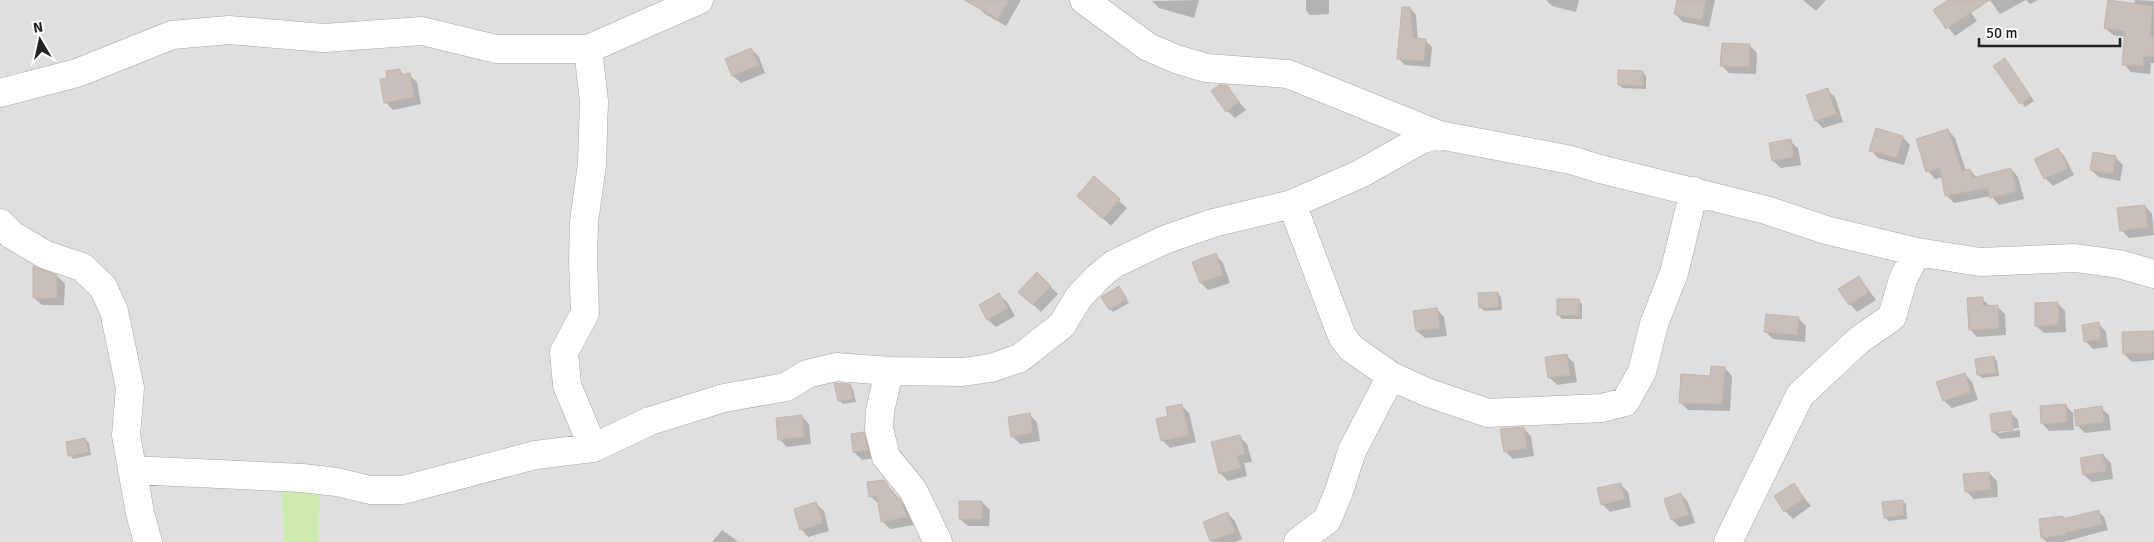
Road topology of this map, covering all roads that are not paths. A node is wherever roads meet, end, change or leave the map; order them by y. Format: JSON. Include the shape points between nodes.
{"nodes":[{"id":1,"x":699,"y":0,"type":"edge"},
{"id":2,"x":1084,"y":0,"type":"edge"},
{"id":3,"x":588,"y":48,"type":"junction"},
{"id":4,"x":0,"y":93,"type":"edge"},
{"id":5,"x":1439,"y":135,"type":"junction"},
{"id":6,"x":1694,"y":191,"type":"junction"},
{"id":7,"x":1292,"y":204,"type":"junction"},
{"id":8,"x":0,"y":223,"type":"edge"},
{"id":9,"x":1917,"y":252,"type":"junction"},
{"id":10,"x":2154,"y":274,"type":"edge"},
{"id":11,"x":889,"y":371,"type":"junction"},
{"id":12,"x":1391,"y":376,"type":"junction"},
{"id":13,"x":593,"y":448,"type":"junction"},
{"id":14,"x":132,"y":470,"type":"junction"},
{"id":15,"x":148,"y":542,"type":"edge"},
{"id":16,"x":938,"y":542,"type":"edge"},
{"id":17,"x":1298,"y":542,"type":"edge"},
{"id":18,"x":1728,"y":542,"type":"edge"}],
"edges":[{"from":1,"to":3,"type":"street"},
{"from":2,"to":5,"type":"street","via":[[1148,46],[1176,59],[1206,68],[1288,74]]},
{"from":3,"to":4,"type":"street","via":[[496,49],[422,31],[324,38],[229,30],[172,35],[77,73]]},
{"from":3,"to":13,"type":"street","via":[[594,101],[592,164],[582,260],[585,313],[564,352],[567,385]]},
{"from":5,"to":6,"type":"street","via":[[1571,160]]},
{"from":5,"to":7,"type":"street","via":[[1422,139],[1360,174]]},
{"from":6,"to":9,"type":"street","via":[[1826,230]]},
{"from":6,"to":12,"type":"street","via":[[1674,272],[1654,324],[1642,372],[1625,402],[1602,408],[1488,413]]},
{"from":7,"to":11,"type":"street","via":[[1212,223],[1164,240],[1114,264],[1079,297],[1062,325],[1020,358],[991,368],[963,372]]},
{"from":7,"to":12,"type":"street","via":[[1342,336],[1351,348]]},
{"from":8,"to":14,"type":"street","via":[[46,255],[82,267],[102,287],[114,311],[130,388],[126,435]]},
{"from":9,"to":10,"type":"street","via":[[1980,262],[2074,258],[2119,264]]},
{"from":9,"to":18,"type":"street","via":[[1903,279],[1892,317],[1859,340],[1800,395]]},
{"from":11,"to":13,"type":"street","via":[[836,367],[806,374],[786,387],[724,398],[650,421]]},
{"from":11,"to":16,"type":"street","via":[[879,429],[886,457],[914,490]]},
{"from":12,"to":17,"type":"street","via":[[1352,451],[1327,520]]},
{"from":13,"to":14,"type":"street","via":[[535,454],[403,490],[370,490],[302,478]]},
{"from":14,"to":15,"type":"street"}]}
